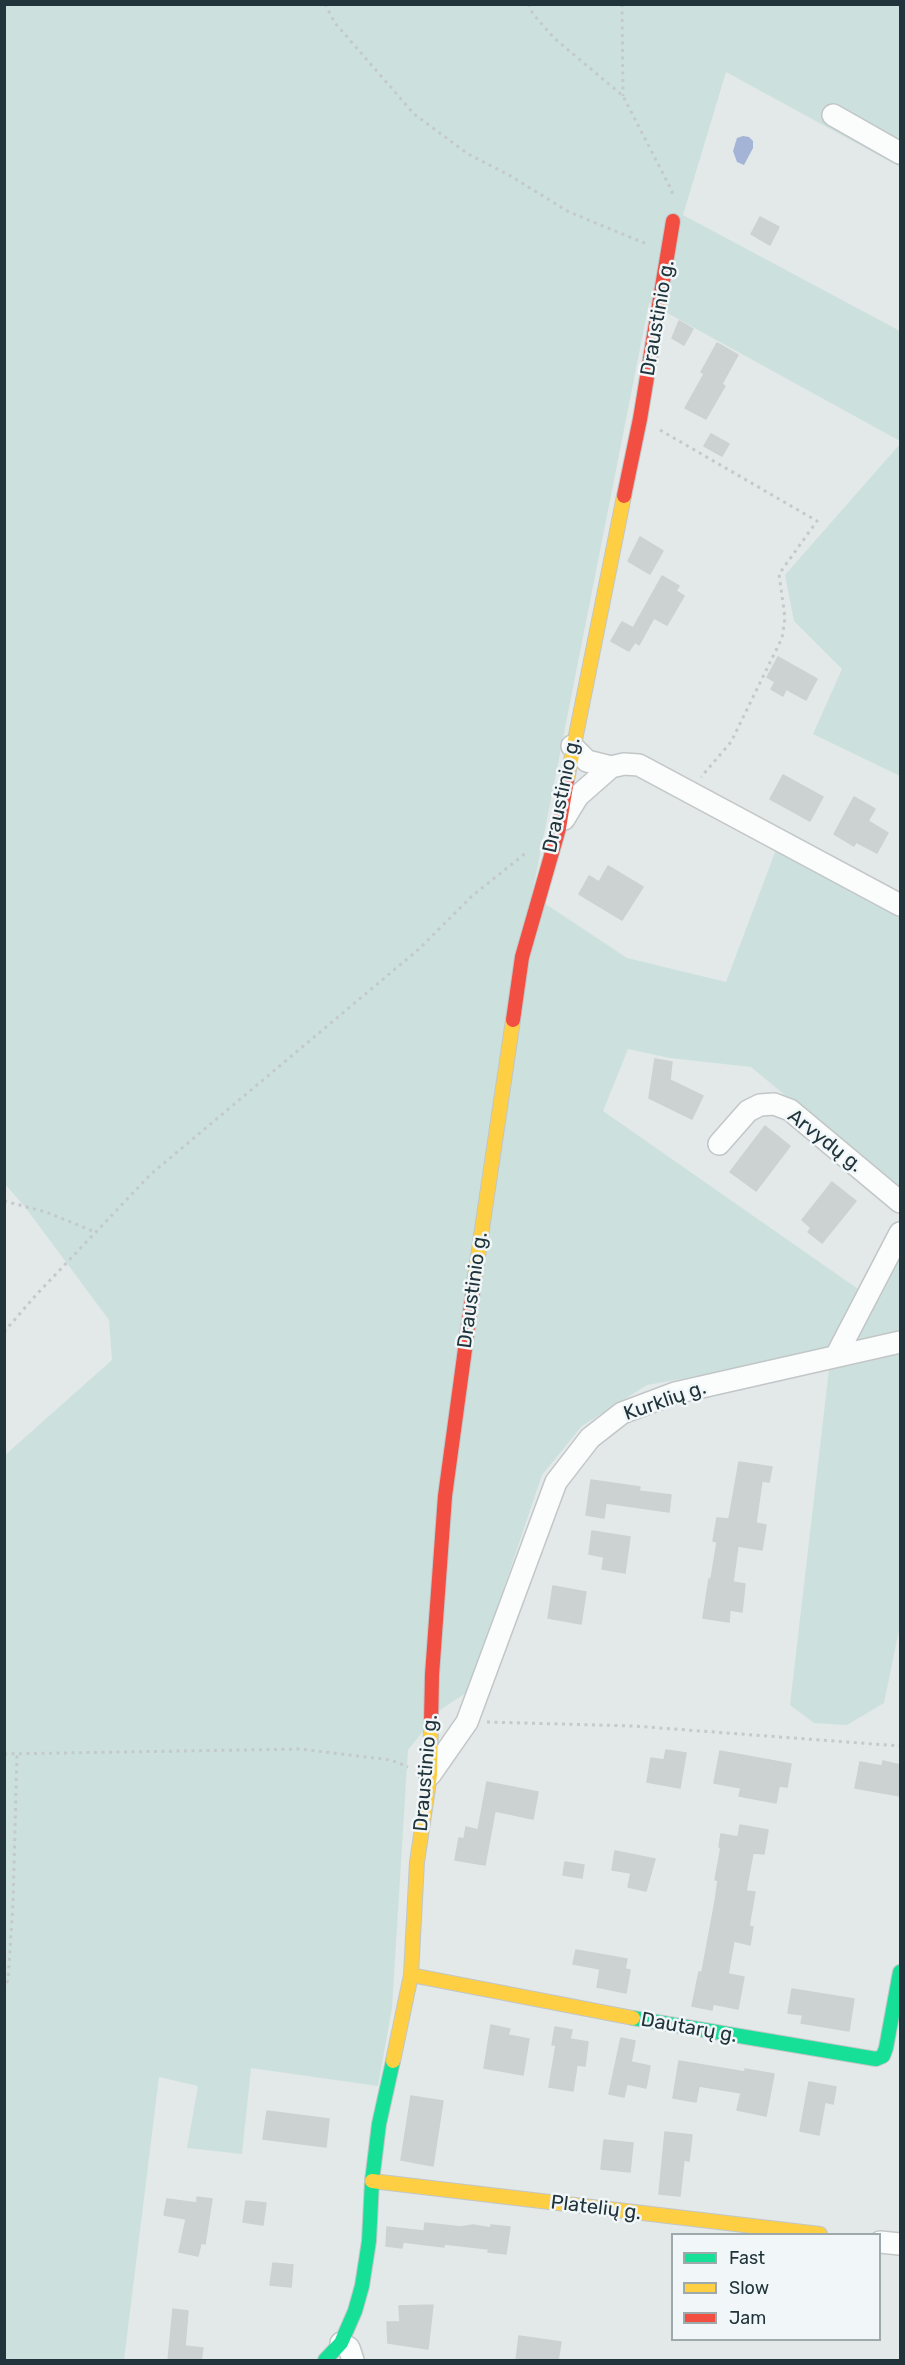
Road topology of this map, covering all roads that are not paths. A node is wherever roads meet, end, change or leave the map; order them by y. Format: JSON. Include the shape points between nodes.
{"nodes":[{"id":1,"x":833,"y":115,"type":"dead end"},
{"id":2,"x":900,"y":153,"type":"edge"},
{"id":3,"x":672,"y":221,"type":"road end"},
{"id":4,"x":572,"y":746,"type":"junction"},
{"id":5,"x":611,"y":767,"type":"junction"},
{"id":6,"x":559,"y":828,"type":"junction"},
{"id":7,"x":892,"y":900,"type":"edge"},
{"id":8,"x":719,"y":1144,"type":"dead end"},
{"id":9,"x":900,"y":1202,"type":"edge"},
{"id":10,"x":900,"y":1233,"type":"edge"},
{"id":11,"x":900,"y":1342,"type":"edge"},
{"id":12,"x":836,"y":1356,"type":"junction"},
{"id":13,"x":430,"y":1775,"type":"junction"},
{"id":14,"x":900,"y":1972,"type":"edge"},
{"id":15,"x":411,"y":1975,"type":"junction"},
{"id":16,"x":372,"y":2181,"type":"junction"},
{"id":17,"x":803,"y":2233,"type":"edge"},
{"id":18,"x":881,"y":2242,"type":"edge"},
{"id":19,"x":900,"y":2244,"type":"edge"},
{"id":20,"x":341,"y":2343,"type":"junction"},
{"id":21,"x":325,"y":2361,"type":"edge"},
{"id":22,"x":353,"y":2361,"type":"edge"}],
"edges":[{"from":1,"to":2,"type":"street"},
{"from":3,"to":4,"type":"street","name":"Draustinio g.","via":[[640,419]]},
{"from":4,"to":5,"type":"street","via":[[587,761]]},
{"from":4,"to":6,"type":"street","name":"Draustinio g."},
{"from":5,"to":6,"type":"street","via":[[578,796]]},
{"from":5,"to":7,"type":"street","via":[[639,765]]},
{"from":6,"to":13,"type":"street","name":"Draustinio g.","via":[[522,957],[479,1246],[445,1496],[432,1675]]},
{"from":8,"to":9,"type":"street","name":"Arvydų g.","via":[[748,1112],[760,1105],[774,1104],[790,1110]]},
{"from":10,"to":12,"type":"street"},
{"from":11,"to":12,"type":"street","name":"Kurklių g."},
{"from":12,"to":13,"type":"street","name":"Kurklių g.","via":[[675,1393],[622,1413],[590,1438],[556,1482],[467,1722]]},
{"from":13,"to":15,"type":"street","name":"Draustinio g.","via":[[417,1862]]},
{"from":14,"to":15,"type":"street","name":"Dautarų g.","via":[[886,2048],[883,2056],[876,2059]]},
{"from":15,"to":16,"type":"street","name":"Draustinio g.","via":[[379,2124]]},
{"from":16,"to":17,"type":"street","name":"Platelių g."},
{"from":16,"to":20,"type":"street","name":"Draustinio g.","via":[[362,2286]]},
{"from":18,"to":19,"type":"street"},
{"from":20,"to":21,"type":"street","name":"Draustinio g."},
{"from":20,"to":22,"type":"street","via":[[349,2348]]}]}
